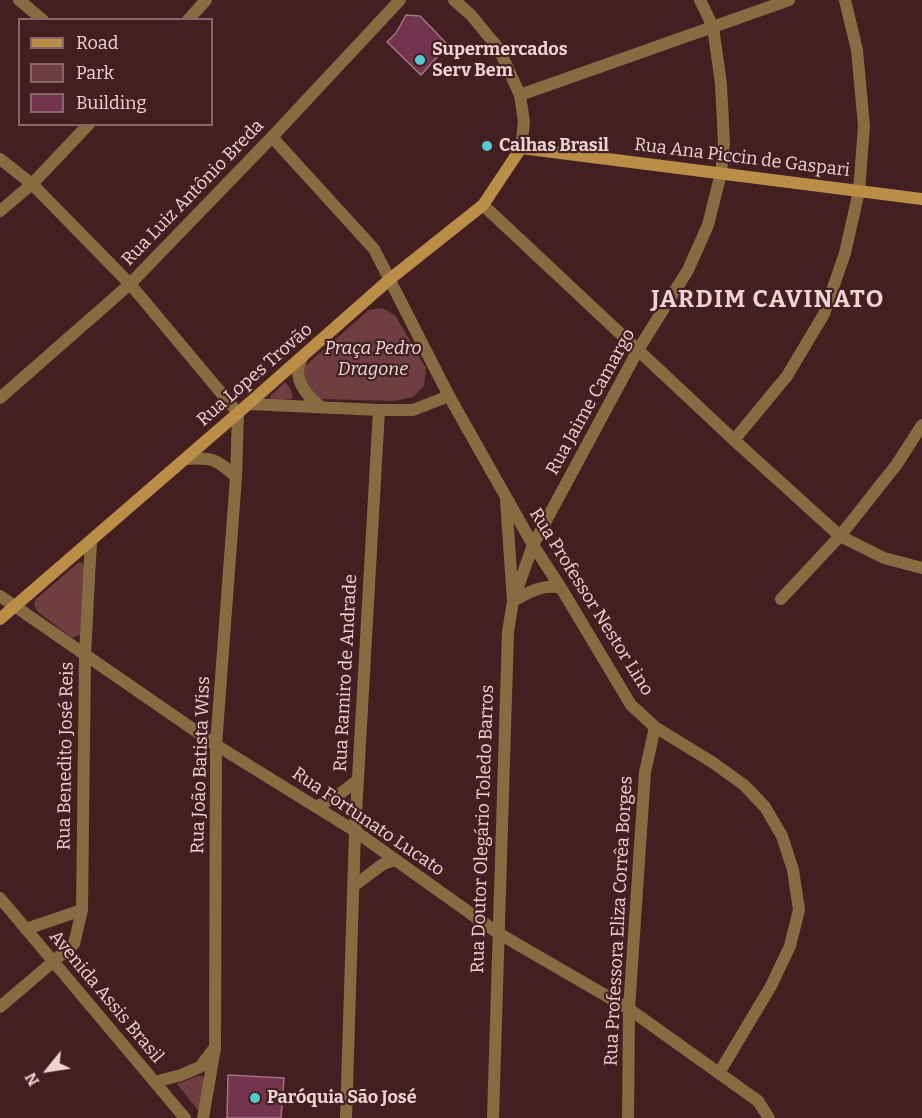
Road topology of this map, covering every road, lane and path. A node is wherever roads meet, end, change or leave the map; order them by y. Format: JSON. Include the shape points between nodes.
{"nodes":[{"id":1,"x":19,"y":0,"type":"edge"},
{"id":2,"x":206,"y":0,"type":"edge"},
{"id":3,"x":400,"y":0,"type":"edge"},
{"id":4,"x":454,"y":0,"type":"edge"},
{"id":5,"x":700,"y":0,"type":"edge"},
{"id":6,"x":789,"y":0,"type":"edge"},
{"id":7,"x":845,"y":0,"type":"edge"},
{"id":8,"x":41,"y":18,"type":"edge"},
{"id":9,"x":190,"y":18,"type":"edge"},
{"id":10,"x":713,"y":27,"type":"junction"},
{"id":11,"x":520,"y":95,"type":"junction"},
{"id":12,"x":87,"y":126,"type":"edge"},
{"id":13,"x":272,"y":137,"type":"junction"},
{"id":14,"x":521,"y":148,"type":"junction"},
{"id":15,"x":0,"y":159,"type":"edge"},
{"id":16,"x":721,"y":173,"type":"junction"},
{"id":17,"x":32,"y":184,"type":"junction"},
{"id":18,"x":859,"y":191,"type":"junction"},
{"id":19,"x":922,"y":199,"type":"edge"},
{"id":20,"x":483,"y":205,"type":"junction"},
{"id":21,"x":0,"y":211,"type":"edge"},
{"id":22,"x":390,"y":279,"type":"junction"},
{"id":23,"x":130,"y":284,"type":"junction"},
{"id":24,"x":638,"y":350,"type":"junction"},
{"id":25,"x":302,"y":357,"type":"junction"},
{"id":26,"x":449,"y":396,"type":"junction"},
{"id":27,"x":0,"y":398,"type":"edge"},
{"id":28,"x":249,"y":404,"type":"junction"},
{"id":29,"x":321,"y":407,"type":"junction"},
{"id":30,"x":379,"y":410,"type":"junction"},
{"id":31,"x":238,"y":413,"type":"junction"},
{"id":32,"x":922,"y":425,"type":"edge"},
{"id":33,"x":734,"y":440,"type":"junction"},
{"id":34,"x":186,"y":459,"type":"junction"},
{"id":35,"x":236,"y":477,"type":"junction"},
{"id":36,"x":505,"y":496,"type":"junction"},
{"id":37,"x":840,"y":536,"type":"junction"},
{"id":38,"x":91,"y":541,"type":"junction"},
{"id":39,"x":533,"y":545,"type":"junction"},
{"id":40,"x":922,"y":568,"type":"edge"},
{"id":41,"x":561,"y":588,"type":"junction"},
{"id":42,"x":0,"y":596,"type":"edge"},
{"id":43,"x":781,"y":599,"type":"dead end"},
{"id":44,"x":513,"y":601,"type":"junction"},
{"id":45,"x":16,"y":606,"type":"junction"},
{"id":46,"x":0,"y":619,"type":"edge"},
{"id":47,"x":85,"y":655,"type":"junction"},
{"id":48,"x":655,"y":727,"type":"junction"},
{"id":49,"x":216,"y":745,"type":"junction"},
{"id":50,"x":358,"y":780,"type":"junction"},
{"id":51,"x":316,"y":807,"type":"junction"},
{"id":52,"x":355,"y":831,"type":"junction"},
{"id":53,"x":395,"y":860,"type":"junction"},
{"id":54,"x":355,"y":885,"type":"junction"},
{"id":55,"x":0,"y":898,"type":"edge"},
{"id":56,"x":82,"y":910,"type":"junction"},
{"id":57,"x":26,"y":929,"type":"junction"},
{"id":58,"x":498,"y":933,"type":"junction"},
{"id":59,"x":54,"y":962,"type":"junction"},
{"id":60,"x":0,"y":1007,"type":"edge"},
{"id":61,"x":629,"y":1010,"type":"junction"},
{"id":62,"x":215,"y":1048,"type":"junction"},
{"id":63,"x":719,"y":1073,"type":"junction"},
{"id":64,"x":155,"y":1082,"type":"junction"},
{"id":65,"x":185,"y":1118,"type":"edge"},
{"id":66,"x":203,"y":1118,"type":"edge"},
{"id":67,"x":346,"y":1118,"type":"edge"},
{"id":68,"x":493,"y":1118,"type":"edge"},
{"id":69,"x":628,"y":1118,"type":"edge"},
{"id":70,"x":769,"y":1118,"type":"edge"}],
"edges":[{"from":1,"to":8,"type":"street"},
{"from":2,"to":9,"type":"street"},
{"from":3,"to":13,"type":"street","name":"Rua Luiz Antônio Breda"},
{"from":4,"to":11,"type":"street","via":[[499,49]]},
{"from":5,"to":10,"type":"street","name":"Rua Jaime Camargo"},
{"from":6,"to":10,"type":"street"},
{"from":7,"to":18,"type":"street","via":[[856,50],[864,126]]},
{"from":10,"to":11,"type":"street"},
{"from":10,"to":16,"type":"street","name":"Rua Jaime Camargo","via":[[722,84]]},
{"from":11,"to":14,"type":"street","via":[[524,122]]},
{"from":12,"to":17,"type":"street"},
{"from":13,"to":22,"type":"street","name":"Rua Professor Nestor Lino","via":[[374,249]]},
{"from":13,"to":23,"type":"street","name":"Rua Luiz Antônio Breda"},
{"from":14,"to":16,"type":"main road","name":"Rua Ana Piccin de Gaspari"},
{"from":14,"to":20,"type":"main road","name":"Rua Lopes Trovão"},
{"from":15,"to":17,"type":"street"},
{"from":16,"to":18,"type":"main road","name":"Rua Ana Piccin de Gaspari"},
{"from":16,"to":24,"type":"street","name":"Rua Jaime Camargo","via":[[708,225],[687,270]]},
{"from":17,"to":21,"type":"street"},
{"from":17,"to":23,"type":"street"},
{"from":18,"to":19,"type":"main road","name":"Rua Ana Piccin de Gaspari"},
{"from":18,"to":33,"type":"street","via":[[845,253],[824,314],[787,376]]},
{"from":20,"to":22,"type":"main road","name":"Rua Lopes Trovão"},
{"from":20,"to":24,"type":"street"},
{"from":22,"to":25,"type":"main road","name":"Rua Lopes Trovão"},
{"from":22,"to":26,"type":"street","name":"Rua Professor Nestor Lino"},
{"from":23,"to":27,"type":"street","name":"Rua Luiz Antônio Breda"},
{"from":23,"to":31,"type":"street"},
{"from":24,"to":33,"type":"street"},
{"from":24,"to":39,"type":"street","name":"Rua Jaime Camargo"},
{"from":25,"to":28,"type":"main road","name":"Rua Lopes Trovão"},
{"from":25,"to":29,"type":"street","via":[[298,370],[301,384]]},
{"from":26,"to":30,"type":"street","via":[[413,410]]},
{"from":26,"to":36,"type":"street","name":"Rua Professor Nestor Lino"},
{"from":28,"to":29,"type":"street"},
{"from":28,"to":31,"type":"main road","name":"Rua Lopes Trovão"},
{"from":29,"to":30,"type":"street"},
{"from":30,"to":50,"type":"street","name":"Rua Ramiro de Andrade"},
{"from":31,"to":34,"type":"main road","name":"Rua Lopes Trovão"},
{"from":31,"to":35,"type":"street","name":"Rua João Batista Wiss"},
{"from":32,"to":37,"type":"street","via":[[897,464]]},
{"from":33,"to":37,"type":"street"},
{"from":34,"to":35,"type":"street","via":[[205,457],[222,464]]},
{"from":34,"to":38,"type":"main road","name":"Rua Lopes Trovão"},
{"from":35,"to":49,"type":"street","name":"Rua João Batista Wiss"},
{"from":36,"to":39,"type":"street","name":"Rua Professor Nestor Lino"},
{"from":36,"to":44,"type":"street"},
{"from":37,"to":40,"type":"street","via":[[884,558]]},
{"from":37,"to":43,"type":"street"},
{"from":38,"to":45,"type":"main road","name":"Rua Lopes Trovão"},
{"from":38,"to":47,"type":"street","name":"Rua Benedito José Reis"},
{"from":39,"to":41,"type":"street","name":"Rua Professor Nestor Lino"},
{"from":39,"to":44,"type":"street","name":"Rua Doutor Olegário Toledo Barros"},
{"from":41,"to":44,"type":"street","via":[[538,589]]},
{"from":41,"to":48,"type":"street","name":"Rua Professor Nestor Lino","via":[[631,705]]},
{"from":42,"to":45,"type":"street","name":"Rua Fortunato Lucato"},
{"from":44,"to":58,"type":"street","name":"Rua Doutor Olegário Toledo Barros","via":[[508,632]]},
{"from":45,"to":46,"type":"main road","name":"Rua Lopes Trovão"},
{"from":45,"to":47,"type":"street","name":"Rua Fortunato Lucato"},
{"from":47,"to":49,"type":"street","name":"Rua Fortunato Lucato"},
{"from":47,"to":56,"type":"street","name":"Rua Benedito José Reis"},
{"from":48,"to":61,"type":"street","name":"Rua Professora Eliza Corrêa Borges","via":[[645,772]]},
{"from":48,"to":63,"type":"street","name":"Rua Professor Nestor Lino","via":[[744,785],[765,807],[782,836],[793,870],[799,910],[790,946]]},
{"from":49,"to":51,"type":"street","name":"Rua Fortunato Lucato"},
{"from":49,"to":62,"type":"street","name":"Rua João Batista Wiss"},
{"from":50,"to":51,"type":"street"},
{"from":50,"to":52,"type":"street","name":"Rua Ramiro de Andrade"},
{"from":51,"to":52,"type":"street","name":"Rua Fortunato Lucato"},
{"from":52,"to":53,"type":"street","name":"Rua Fortunato Lucato"},
{"from":52,"to":54,"type":"street","name":"Rua Ramiro de Andrade"},
{"from":53,"to":54,"type":"street"},
{"from":53,"to":58,"type":"street","name":"Rua Fortunato Lucato"},
{"from":54,"to":67,"type":"street","name":"Rua Ramiro de Andrade"},
{"from":55,"to":57,"type":"street","name":"Avenida Assis Brasil"},
{"from":56,"to":57,"type":"street"},
{"from":56,"to":59,"type":"street","name":"Rua Benedito José Reis","via":[[74,944]]},
{"from":57,"to":59,"type":"street","name":"Avenida Assis Brasil"},
{"from":58,"to":61,"type":"street","name":"Rua Fortunato Lucato"},
{"from":58,"to":68,"type":"street","name":"Rua Doutor Olegário Toledo Barros"},
{"from":59,"to":60,"type":"street","name":"Rua Benedito José Reis"},
{"from":59,"to":64,"type":"street","name":"Avenida Assis Brasil"},
{"from":61,"to":63,"type":"street","name":"Rua Fortunato Lucato"},
{"from":61,"to":69,"type":"street","name":"Rua Professora Eliza Corrêa Borges"},
{"from":62,"to":64,"type":"street","via":[[200,1067]]},
{"from":62,"to":66,"type":"street","name":"Rua João Batista Wiss"},
{"from":63,"to":70,"type":"street","via":[[758,1101]]},
{"from":64,"to":65,"type":"street","name":"Avenida Assis Brasil"}]}
